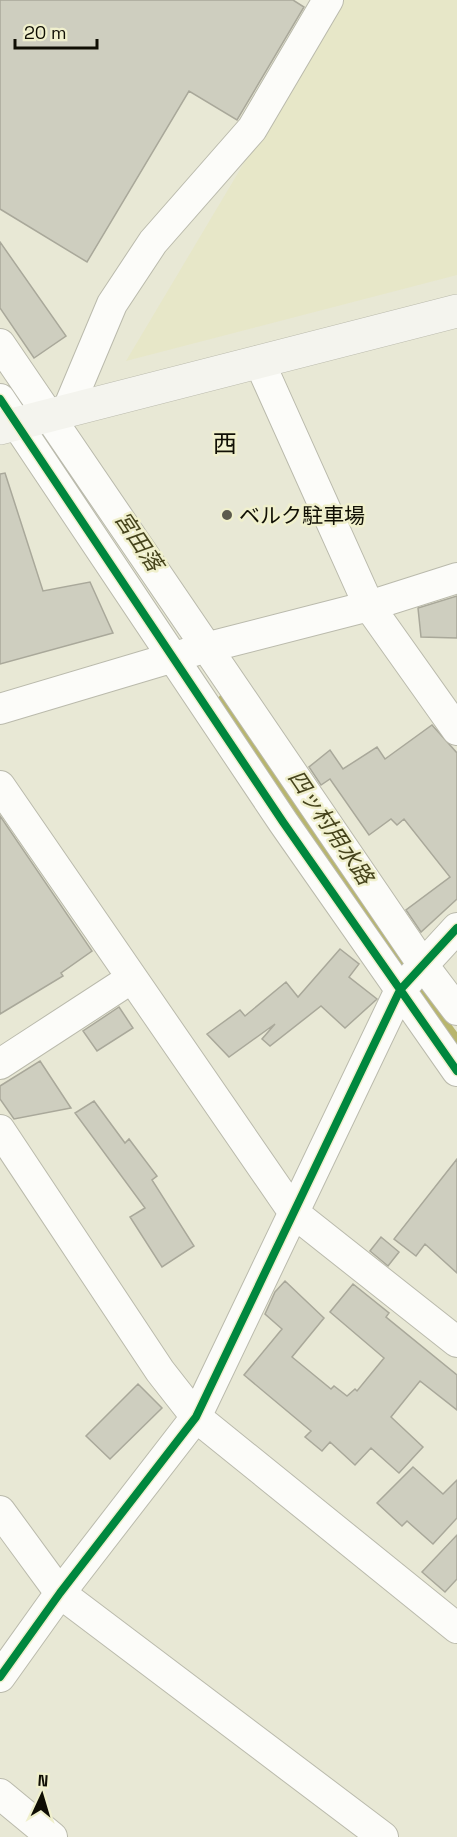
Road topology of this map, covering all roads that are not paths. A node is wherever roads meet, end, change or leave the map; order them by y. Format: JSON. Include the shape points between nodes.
{"nodes":[{"id":1,"x":328,"y":0,"type":"edge"},
{"id":2,"x":457,"y":312,"type":"edge"},
{"id":3,"x":0,"y":344,"type":"edge"},
{"id":4,"x":259,"y":361,"type":"junction"},
{"id":5,"x":26,"y":416,"type":"edge"},
{"id":6,"x":457,"y":578,"type":"edge"},
{"id":7,"x":369,"y":606,"type":"junction"},
{"id":8,"x":192,"y":652,"type":"junction"},
{"id":9,"x":0,"y":709,"type":"edge"},
{"id":10,"x":457,"y":730,"type":"edge"},
{"id":11,"x":0,"y":786,"type":"edge"},
{"id":12,"x":457,"y":928,"type":"edge"},
{"id":13,"x":412,"y":977,"type":"junction"},
{"id":14,"x":132,"y":978,"type":"junction"},
{"id":15,"x":457,"y":1010,"type":"edge"},
{"id":16,"x":0,"y":1064,"type":"edge"},
{"id":17,"x":457,"y":1071,"type":"edge"},
{"id":18,"x":0,"y":1130,"type":"edge"},
{"id":19,"x":294,"y":1213,"type":"junction"},
{"id":20,"x":457,"y":1342,"type":"edge"},
{"id":21,"x":196,"y":1417,"type":"junction"},
{"id":22,"x":0,"y":1511,"type":"edge"},
{"id":23,"x":60,"y":1593,"type":"junction"},
{"id":24,"x":457,"y":1628,"type":"edge"},
{"id":25,"x":0,"y":1677,"type":"edge"},
{"id":26,"x":0,"y":1794,"type":"edge"},
{"id":27,"x":52,"y":1837,"type":"edge"},
{"id":28,"x":383,"y":1837,"type":"edge"}],
"edges":[{"from":1,"to":5,"type":"street","via":[[252,129],[153,242],[112,304]]},
{"from":2,"to":4,"type":"street"},
{"from":3,"to":5,"type":"street"},
{"from":4,"to":5,"type":"street"},
{"from":4,"to":7,"type":"street"},
{"from":5,"to":8,"type":"street"},
{"from":6,"to":7,"type":"street"},
{"from":7,"to":8,"type":"street"},
{"from":7,"to":10,"type":"street"},
{"from":8,"to":9,"type":"street"},
{"from":8,"to":13,"type":"street"},
{"from":11,"to":14,"type":"street"},
{"from":12,"to":13,"type":"street"},
{"from":13,"to":15,"type":"street"},
{"from":13,"to":17,"type":"street"},
{"from":13,"to":19,"type":"street"},
{"from":14,"to":16,"type":"street"},
{"from":14,"to":19,"type":"street"},
{"from":18,"to":21,"type":"street","via":[[160,1371]]},
{"from":19,"to":20,"type":"street"},
{"from":19,"to":21,"type":"street"},
{"from":21,"to":23,"type":"street"},
{"from":21,"to":24,"type":"street"},
{"from":22,"to":23,"type":"street"},
{"from":23,"to":25,"type":"street"},
{"from":23,"to":28,"type":"street"},
{"from":26,"to":27,"type":"street"}]}
